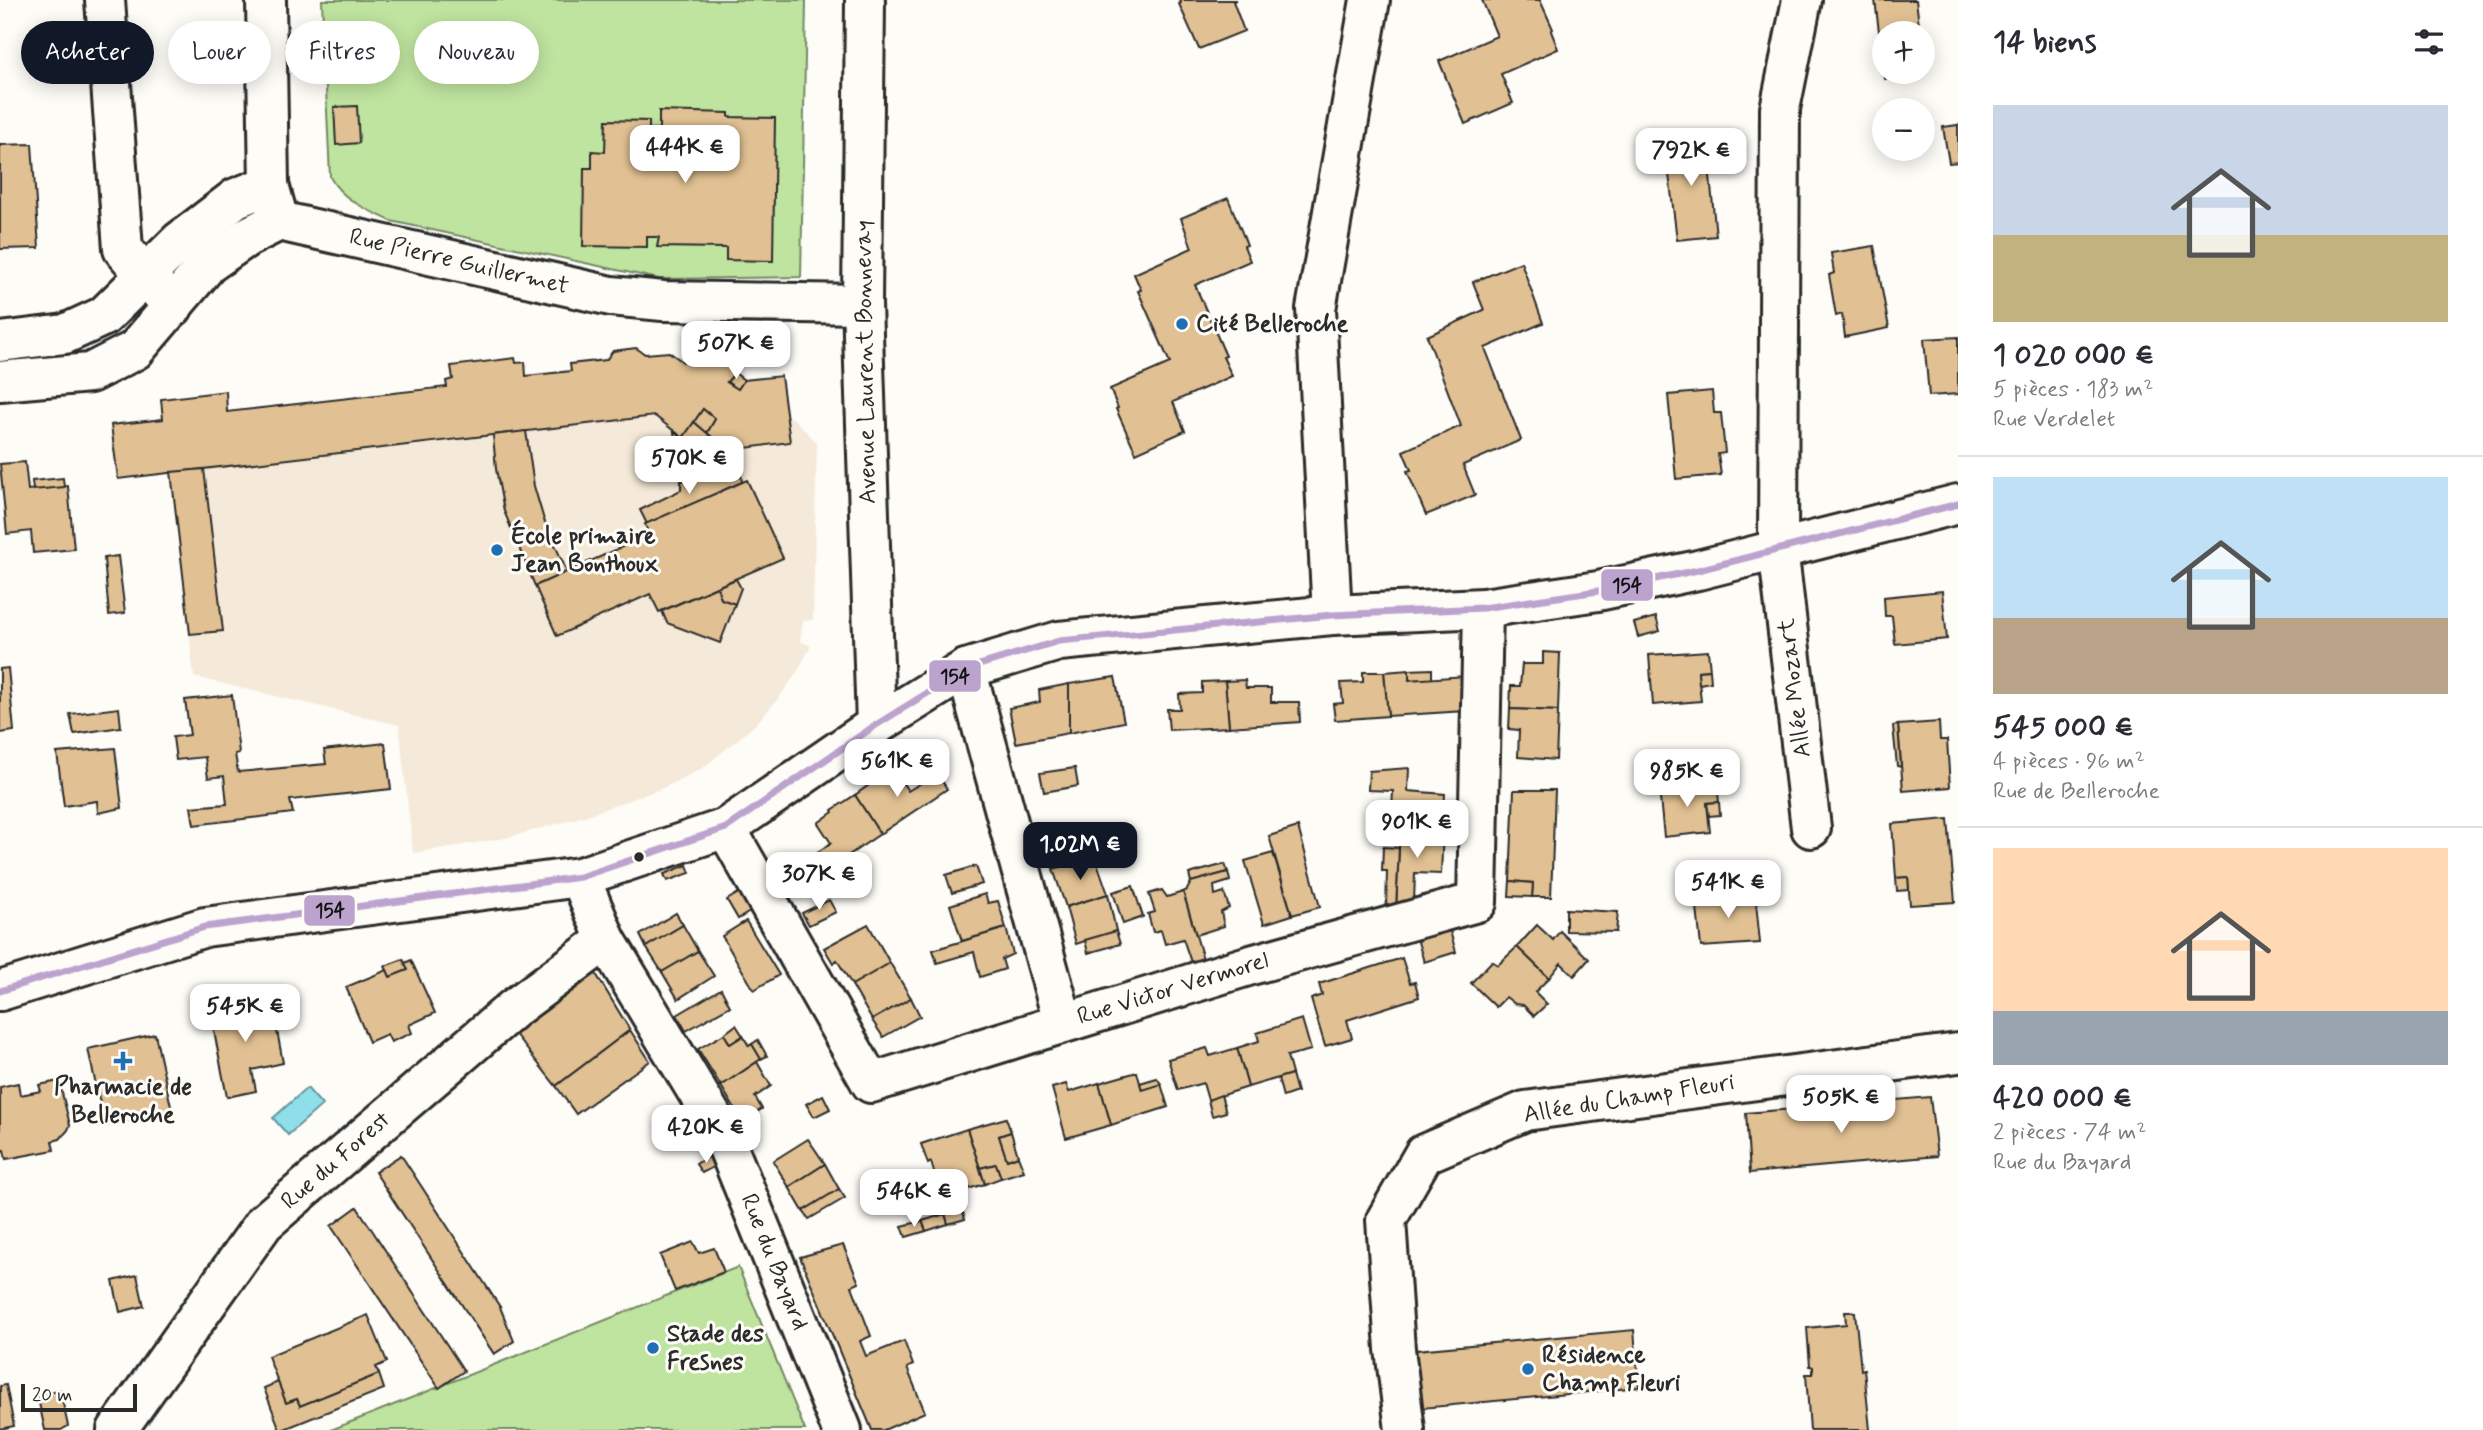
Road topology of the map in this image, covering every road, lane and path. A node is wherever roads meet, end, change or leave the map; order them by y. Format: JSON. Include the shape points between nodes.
{"nodes":[{"id":1,"x":105,"y":0,"type":"edge"},
{"id":2,"x":266,"y":0,"type":"edge"},
{"id":3,"x":865,"y":0,"type":"edge"},
{"id":4,"x":1370,"y":0,"type":"edge"},
{"id":5,"x":1802,"y":0,"type":"edge"},
{"id":6,"x":269,"y":185,"type":"junction"},
{"id":7,"x":279,"y":222,"type":"junction"},
{"id":8,"x":146,"y":275,"type":"junction"},
{"id":9,"x":862,"y":304,"type":"junction"},
{"id":10,"x":173,"y":307,"type":"junction"},
{"id":11,"x":0,"y":342,"type":"edge"},
{"id":12,"x":0,"y":381,"type":"edge"},
{"id":13,"x":1958,"y":504,"type":"edge"},
{"id":14,"x":1778,"y":548,"type":"junction"},
{"id":15,"x":1483,"y":608,"type":"junction"},
{"id":16,"x":1332,"y":615,"type":"junction"},
{"id":17,"x":966,"y":669,"type":"junction"},
{"id":18,"x":876,"y":725,"type":"junction"},
{"id":19,"x":726,"y":828,"type":"junction"},
{"id":20,"x":1811,"y":828,"type":"dead end"},
{"id":21,"x":580,"y":877,"type":"junction"},
{"id":22,"x":606,"y":940,"type":"junction"},
{"id":23,"x":0,"y":991,"type":"edge"},
{"id":24,"x":1063,"y":1022,"type":"junction"},
{"id":25,"x":1958,"y":1053,"type":"edge"},
{"id":26,"x":117,"y":1430,"type":"edge"},
{"id":27,"x":842,"y":1430,"type":"edge"},
{"id":28,"x":1405,"y":1430,"type":"edge"}],
"edges":[{"from":1,"to":8,"type":"street","via":[[123,249]]},
{"from":2,"to":6,"type":"street"},
{"from":3,"to":9,"type":"street","name":"Avenue Laurent Bonnevay"},
{"from":4,"to":16,"type":"street","via":[[1316,309]]},
{"from":5,"to":14,"type":"street","name":"Allée Mozart","via":[[1780,109]]},
{"from":6,"to":7,"type":"street"},
{"from":6,"to":8,"type":"street","via":[[236,198],[180,241]]},
{"from":7,"to":9,"type":"street","name":"Rue Pierre Guillermet","via":[[611,296]]},
{"from":7,"to":10,"type":"street","via":[[208,264]]},
{"from":8,"to":10,"type":"street"},
{"from":8,"to":11,"type":"street","via":[[104,316],[65,334]]},
{"from":9,"to":18,"type":"street","name":"Avenue Laurent Bonnevay"},
{"from":10,"to":12,"type":"street","via":[[135,350],[90,373]]},
{"from":13,"to":14,"type":"street"},
{"from":14,"to":15,"type":"street","via":[[1598,591]]},
{"from":14,"to":20,"type":"street","name":"Allée Mozart"},
{"from":15,"to":16,"type":"street"},
{"from":15,"to":24,"type":"street","name":"Rue Victor Vermorel","via":[[1476,902]]},
{"from":16,"to":17,"type":"street","via":[[1059,641]]},
{"from":17,"to":18,"type":"street"},
{"from":17,"to":24,"type":"street"},
{"from":18,"to":19,"type":"street"},
{"from":19,"to":21,"type":"street"},
{"from":19,"to":24,"type":"street","name":"Rue Victor Vermorel","via":[[871,1083]]},
{"from":21,"to":22,"type":"street","name":"Rue du Bayard"},
{"from":21,"to":23,"type":"street","via":[[205,927]]},
{"from":22,"to":26,"type":"street","name":"Rue du Forest","via":[[513,1009],[264,1223]]},
{"from":22,"to":27,"type":"street","name":"Rue du Bayard","via":[[722,1133]]},
{"from":25,"to":28,"type":"street","name":"Allée du Champ Fleuri","via":[[1525,1111],[1424,1154],[1386,1220]]}]}
